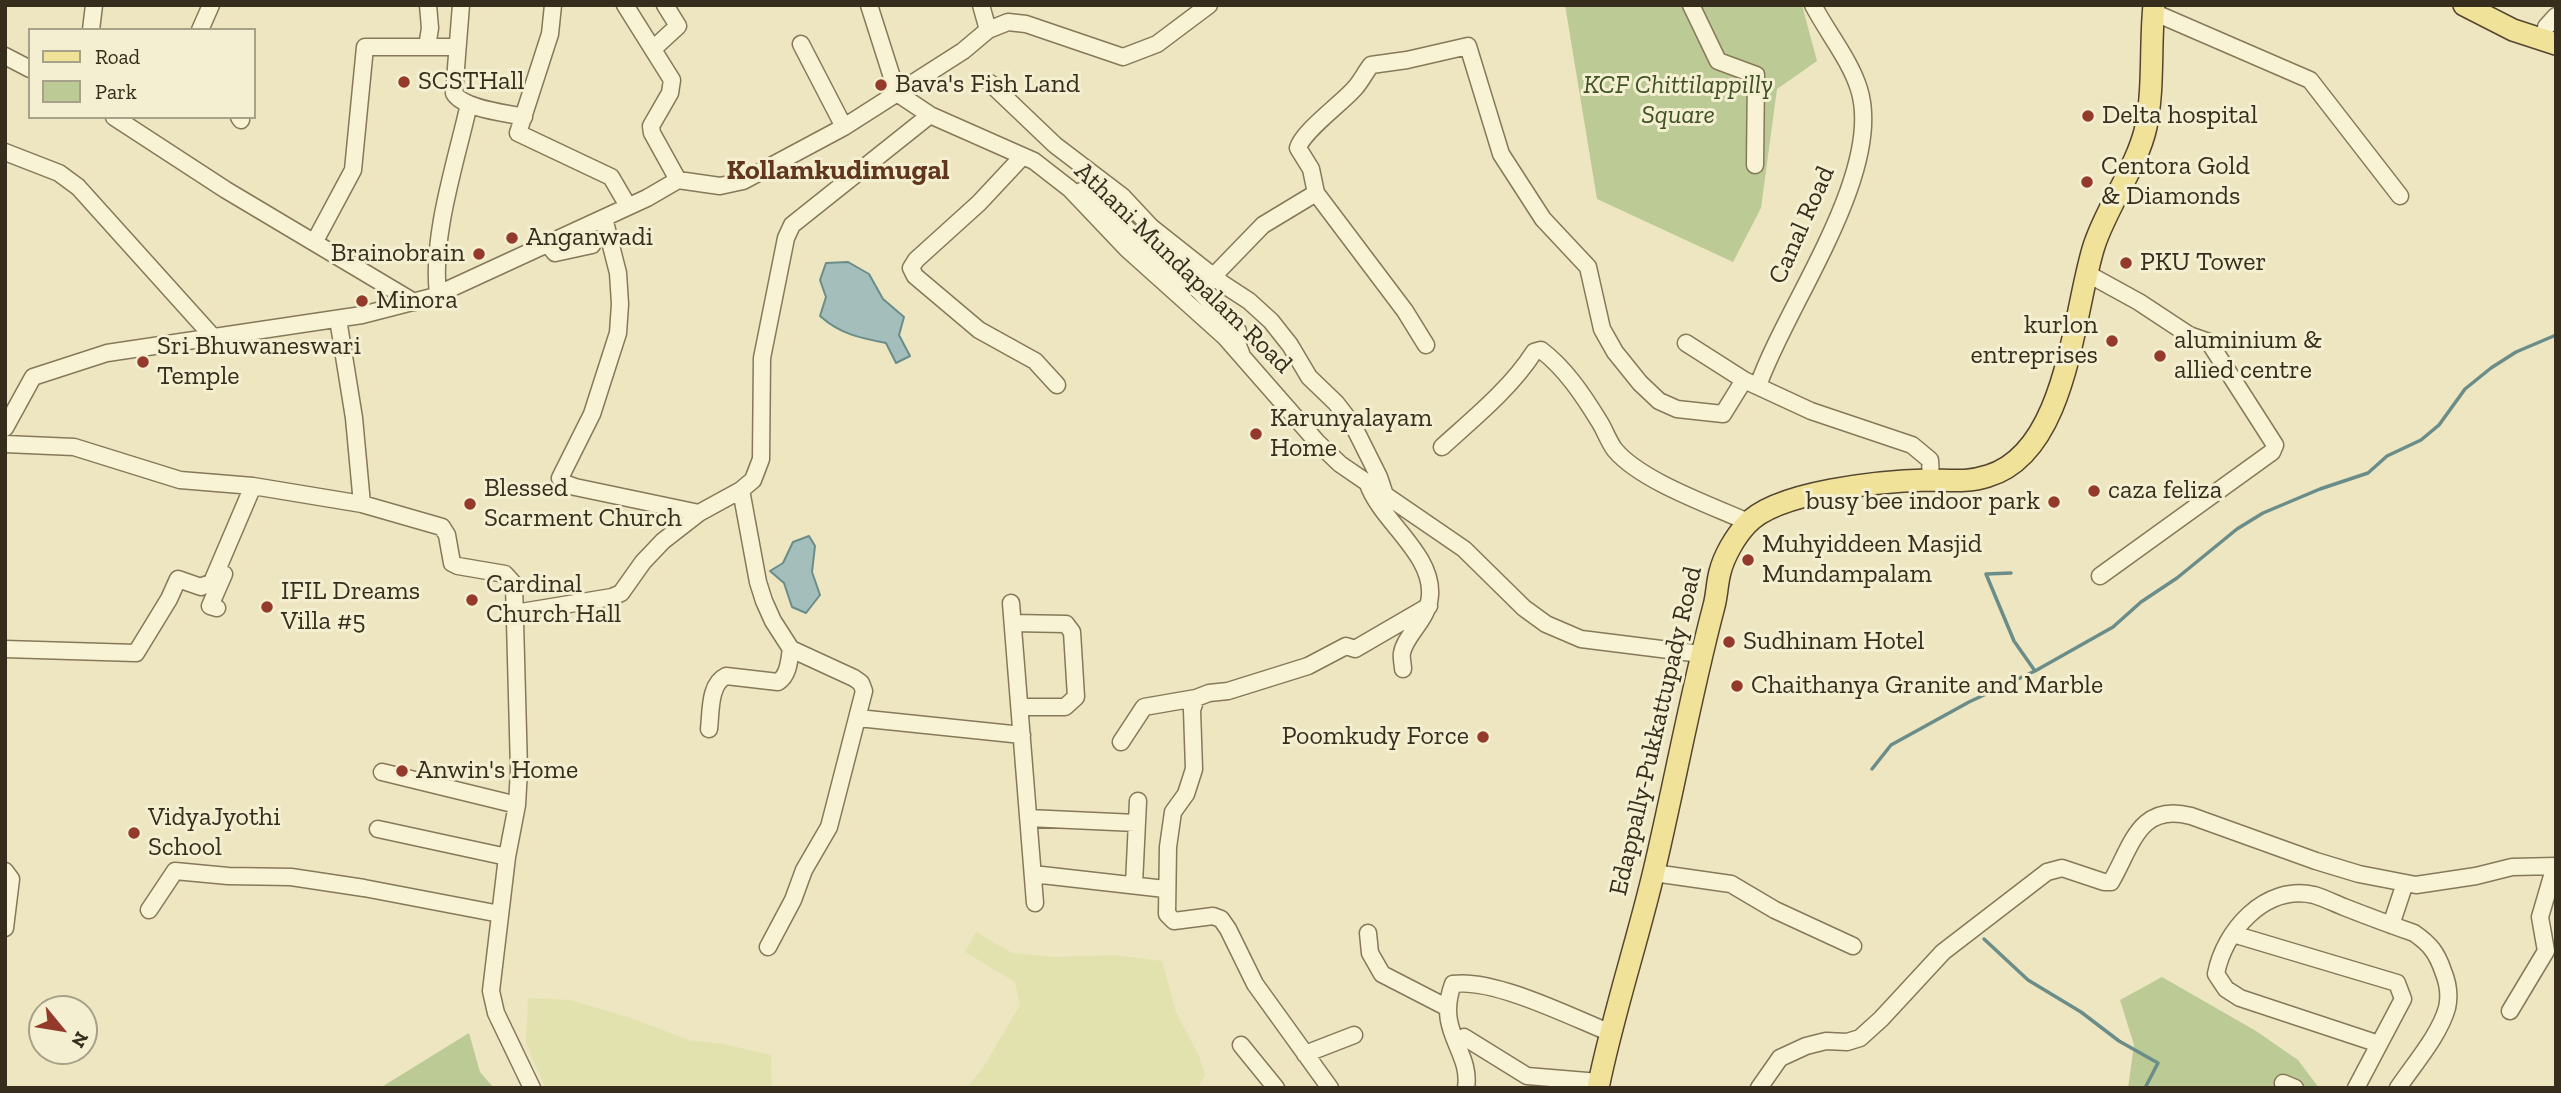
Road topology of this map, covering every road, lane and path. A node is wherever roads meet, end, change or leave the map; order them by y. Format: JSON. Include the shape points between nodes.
{"nodes":[{"id":1,"x":94,"y":5,"type":"edge"},
{"id":2,"x":211,"y":5,"type":"edge"},
{"id":3,"x":428,"y":5,"type":"edge"},
{"id":4,"x":461,"y":5,"type":"edge"},
{"id":5,"x":553,"y":5,"type":"edge"},
{"id":6,"x":625,"y":5,"type":"edge"},
{"id":7,"x":665,"y":5,"type":"edge"},
{"id":8,"x":869,"y":5,"type":"edge"},
{"id":9,"x":981,"y":5,"type":"edge"},
{"id":10,"x":1691,"y":5,"type":"edge"},
{"id":11,"x":1813,"y":5,"type":"edge"},
{"id":12,"x":2463,"y":5,"type":"edge"},
{"id":13,"x":2493,"y":5,"type":"edge"},
{"id":14,"x":1205,"y":6,"type":"edge"},
{"id":15,"x":2153,"y":9,"type":"edge"},
{"id":16,"x":91,"y":28,"type":"edge"},
{"id":17,"x":201,"y":28,"type":"edge"},
{"id":18,"x":2553,"y":29,"type":"edge"},
{"id":19,"x":988,"y":30,"type":"junction"},
{"id":20,"x":801,"y":44,"type":"dead end"},
{"id":21,"x":426,"y":47,"type":"junction"},
{"id":22,"x":457,"y":47,"type":"junction"},
{"id":23,"x":653,"y":50,"type":"junction"},
{"id":24,"x":5,"y":56,"type":"edge"},
{"id":25,"x":28,"y":68,"type":"edge"},
{"id":26,"x":990,"y":83,"type":"dead end"},
{"id":27,"x":897,"y":93,"type":"junction"},
{"id":28,"x":469,"y":104,"type":"junction"},
{"id":29,"x":930,"y":115,"type":"junction"},
{"id":30,"x":524,"y":117,"type":"junction"},
{"id":31,"x":123,"y":119,"type":"edge"},
{"id":32,"x":140,"y":123,"type":"edge"},
{"id":33,"x":844,"y":127,"type":"junction"},
{"id":34,"x":5,"y":152,"type":"edge"},
{"id":35,"x":1022,"y":157,"type":"junction"},
{"id":36,"x":1755,"y":164,"type":"dead end"},
{"id":37,"x":678,"y":180,"type":"junction"},
{"id":38,"x":1070,"y":189,"type":"junction"},
{"id":39,"x":1315,"y":193,"type":"junction"},
{"id":40,"x":2400,"y":196,"type":"dead end"},
{"id":41,"x":628,"y":206,"type":"junction"},
{"id":42,"x":604,"y":218,"type":"junction"},
{"id":43,"x":315,"y":241,"type":"junction"},
{"id":44,"x":546,"y":243,"type":"junction"},
{"id":45,"x":593,"y":244,"type":"dead end"},
{"id":46,"x":2088,"y":274,"type":"junction"},
{"id":47,"x":1215,"y":276,"type":"junction"},
{"id":48,"x":1199,"y":291,"type":"junction"},
{"id":49,"x":438,"y":294,"type":"junction"},
{"id":50,"x":414,"y":302,"type":"junction"},
{"id":51,"x":338,"y":319,"type":"junction"},
{"id":52,"x":214,"y":338,"type":"junction"},
{"id":53,"x":1686,"y":343,"type":"dead end"},
{"id":54,"x":1426,"y":345,"type":"dead end"},
{"id":55,"x":1241,"y":353,"type":"junction"},
{"id":56,"x":1751,"y":383,"type":"junction"},
{"id":57,"x":1057,"y":385,"type":"dead end"},
{"id":58,"x":5,"y":428,"type":"edge"},
{"id":59,"x":5,"y":444,"type":"edge"},
{"id":60,"x":1442,"y":447,"type":"dead end"},
{"id":61,"x":1931,"y":480,"type":"junction"},
{"id":62,"x":1368,"y":484,"type":"junction"},
{"id":63,"x":258,"y":487,"type":"junction"},
{"id":64,"x":741,"y":490,"type":"junction"},
{"id":65,"x":1384,"y":492,"type":"junction"},
{"id":66,"x":362,"y":504,"type":"junction"},
{"id":67,"x":699,"y":513,"type":"junction"},
{"id":68,"x":1748,"y":522,"type":"junction"},
{"id":69,"x":2101,"y":576,"type":"dead end"},
{"id":70,"x":215,"y":584,"type":"junction"},
{"id":71,"x":1011,"y":603,"type":"dead end"},
{"id":72,"x":1429,"y":606,"type":"junction"},
{"id":73,"x":217,"y":608,"type":"dead end"},
{"id":74,"x":514,"y":613,"type":"junction"},
{"id":75,"x":1013,"y":624,"type":"junction"},
{"id":76,"x":5,"y":649,"type":"edge"},
{"id":77,"x":791,"y":649,"type":"junction"},
{"id":78,"x":1701,"y":654,"type":"junction"},
{"id":79,"x":1403,"y":669,"type":"dead end"},
{"id":80,"x":1196,"y":698,"type":"junction"},
{"id":81,"x":1020,"y":707,"type":"junction"},
{"id":82,"x":858,"y":718,"type":"junction"},
{"id":83,"x":709,"y":729,"type":"dead end"},
{"id":84,"x":1022,"y":735,"type":"junction"},
{"id":85,"x":1121,"y":742,"type":"dead end"},
{"id":86,"x":382,"y":772,"type":"dead end"},
{"id":87,"x":1138,"y":801,"type":"dead end"},
{"id":88,"x":517,"y":805,"type":"junction"},
{"id":89,"x":1028,"y":818,"type":"junction"},
{"id":90,"x":1136,"y":823,"type":"junction"},
{"id":91,"x":378,"y":829,"type":"dead end"},
{"id":92,"x":507,"y":857,"type":"junction"},
{"id":93,"x":2555,"y":866,"type":"edge"},
{"id":94,"x":5,"y":871,"type":"edge"},
{"id":95,"x":1654,"y":873,"type":"junction"},
{"id":96,"x":1033,"y":874,"type":"junction"},
{"id":97,"x":2405,"y":883,"type":"junction"},
{"id":98,"x":1135,"y":884,"type":"junction"},
{"id":99,"x":1166,"y":889,"type":"junction"},
{"id":100,"x":1035,"y":903,"type":"dead end"},
{"id":101,"x":149,"y":910,"type":"dead end"},
{"id":102,"x":500,"y":914,"type":"junction"},
{"id":103,"x":2391,"y":925,"type":"junction"},
{"id":104,"x":5,"y":928,"type":"edge"},
{"id":105,"x":1368,"y":933,"type":"dead end"},
{"id":106,"x":2233,"y":934,"type":"junction"},
{"id":107,"x":1853,"y":946,"type":"dead end"},
{"id":108,"x":768,"y":947,"type":"dead end"},
{"id":109,"x":1448,"y":1008,"type":"junction"},
{"id":110,"x":2510,"y":1011,"type":"dead end"},
{"id":111,"x":1611,"y":1033,"type":"junction"},
{"id":112,"x":1354,"y":1035,"type":"dead end"},
{"id":113,"x":1464,"y":1037,"type":"dead end"},
{"id":114,"x":2379,"y":1044,"type":"junction"},
{"id":115,"x":1241,"y":1045,"type":"dead end"},
{"id":116,"x":1305,"y":1054,"type":"junction"},
{"id":117,"x":1599,"y":1085,"type":"edge"},
{"id":118,"x":532,"y":1088,"type":"edge"},
{"id":119,"x":1276,"y":1088,"type":"edge"},
{"id":120,"x":1330,"y":1088,"type":"edge"},
{"id":121,"x":1466,"y":1088,"type":"edge"},
{"id":122,"x":1759,"y":1088,"type":"edge"},
{"id":123,"x":2356,"y":1088,"type":"edge"},
{"id":124,"x":2398,"y":1088,"type":"edge"}],
"edges":[{"from":1,"to":16,"type":"street"},
{"from":2,"to":17,"type":"street"},
{"from":3,"to":21,"type":"street"},
{"from":4,"to":22,"type":"street"},
{"from":5,"to":30,"type":"street","via":[[550,34]]},
{"from":6,"to":23,"type":"street"},
{"from":7,"to":23,"type":"street","via":[[678,26]]},
{"from":8,"to":27,"type":"street"},
{"from":9,"to":19,"type":"street"},
{"from":10,"to":36,"type":"street","via":[[1718,61],[1756,75]]},
{"from":11,"to":56,"type":"street","name":"Canal Road","via":[[1859,89],[1864,119],[1854,173],[1835,224]]},
{"from":12,"to":18,"type":"main road","via":[[2513,30]]},
{"from":13,"to":18,"type":"main road"},
{"from":14,"to":19,"type":"street","via":[[1157,44],[1123,57],[1026,23],[1009,22]]},
{"from":15,"to":40,"type":"street","via":[[2310,80]]},
{"from":15,"to":46,"type":"main road","name":"Edappally-Pukkattupady Road","via":[[2146,127],[2094,246]]},
{"from":19,"to":27,"type":"street"},
{"from":20,"to":33,"type":"street"},
{"from":21,"to":22,"type":"street"},
{"from":21,"to":43,"type":"street","via":[[365,47],[353,170]]},
{"from":22,"to":28,"type":"street","via":[[454,93]]},
{"from":23,"to":37,"type":"street","via":[[673,87],[653,119],[652,134]]},
{"from":24,"to":25,"type":"street"},
{"from":26,"to":47,"type":"street","via":[[1055,145]]},
{"from":27,"to":29,"type":"street","name":"Athani Mundapalam Road"},
{"from":27,"to":33,"type":"street"},
{"from":28,"to":30,"type":"street"},
{"from":28,"to":49,"type":"street","via":[[437,246]]},
{"from":29,"to":35,"type":"street","name":"Athani Mundapalam Road"},
{"from":29,"to":64,"type":"street","via":[[792,225],[762,358],[761,459],[753,480]]},
{"from":30,"to":41,"type":"street","via":[[518,132],[611,177]]},
{"from":31,"to":32,"type":"street"},
{"from":32,"to":43,"type":"street","via":[[226,190]]},
{"from":33,"to":37,"type":"street","via":[[743,181],[720,186]]},
{"from":34,"to":52,"type":"street","via":[[59,173],[78,187]]},
{"from":35,"to":38,"type":"street","name":"Athani Mundapalam Road"},
{"from":35,"to":57,"type":"street","via":[[911,268],[979,330],[1035,361]]},
{"from":37,"to":41,"type":"street"},
{"from":38,"to":48,"type":"street","via":[[1101,204]]},
{"from":38,"to":55,"type":"street","name":"Athani Mundapalam Road","via":[[1127,249]]},
{"from":39,"to":47,"type":"street","via":[[1263,225]]},
{"from":39,"to":54,"type":"street"},
{"from":39,"to":56,"type":"street","name":"Canal Road","via":[[1311,169],[1298,148],[1300,139],[1340,104],[1371,65],[1468,46],[1501,154],[1543,219],[1588,267],[1602,328],[1640,383],[1677,410],[1723,414]]},
{"from":41,"to":42,"type":"street"},
{"from":42,"to":44,"type":"street"},
{"from":42,"to":67,"type":"street","via":[[618,272],[618,333],[592,414],[560,478],[575,488]]},
{"from":43,"to":50,"type":"street"},
{"from":44,"to":45,"type":"street","via":[[555,253]]},
{"from":44,"to":49,"type":"street"},
{"from":46,"to":61,"type":"main road","name":"Edappally-Pukkattupady Road","via":[[2059,392],[2028,448],[2013,465],[1992,475],[1970,481]]},
{"from":46,"to":69,"type":"street","via":[[2189,335],[2210,342],[2275,445],[2272,452]]},
{"from":47,"to":48,"type":"street"},
{"from":47,"to":65,"type":"street","via":[[1271,321],[1309,377],[1336,403],[1353,425]]},
{"from":48,"to":55,"type":"street","via":[[1238,331]]},
{"from":49,"to":50,"type":"street"},
{"from":50,"to":51,"type":"street"},
{"from":51,"to":52,"type":"street"},
{"from":51,"to":66,"type":"street"},
{"from":52,"to":58,"type":"street","via":[[107,353],[33,377]]},
{"from":53,"to":56,"type":"street"},
{"from":55,"to":62,"type":"street","name":"Athani Mundapalam Road","via":[[1317,442]]},
{"from":56,"to":61,"type":"street","via":[[1811,411],[1912,445],[1930,460]]},
{"from":59,"to":63,"type":"street","via":[[74,447],[180,480]]},
{"from":60,"to":68,"type":"street","via":[[1541,350],[1572,380],[1613,448],[1628,463]]},
{"from":61,"to":68,"type":"main road","name":"Edappally-Pukkattupady Road","via":[[1826,492],[1781,503]]},
{"from":62,"to":65,"type":"street","name":"Athani Mundapalam Road"},
{"from":62,"to":72,"type":"street","via":[[1374,500],[1422,562],[1429,576]]},
{"from":63,"to":66,"type":"street"},
{"from":63,"to":70,"type":"street"},
{"from":64,"to":67,"type":"street"},
{"from":64,"to":77,"type":"street","via":[[764,601]]},
{"from":65,"to":78,"type":"street","name":"Athani Mundapalam Road","via":[[1464,549],[1546,625],[1581,639]]},
{"from":66,"to":74,"type":"street","via":[[442,527],[452,563],[510,578]]},
{"from":67,"to":74,"type":"street","via":[[663,541],[621,593]]},
{"from":68,"to":78,"type":"main road","name":"Edappally-Pukkattupady Road","via":[[1721,569]]},
{"from":70,"to":73,"type":"street","via":[[210,606]]},
{"from":70,"to":76,"type":"street","via":[[201,587],[178,579],[136,653]]},
{"from":71,"to":75,"type":"street"},
{"from":72,"to":79,"type":"street","via":[[1402,651]]},
{"from":72,"to":80,"type":"street","via":[[1355,649],[1346,646],[1308,666]]},
{"from":74,"to":88,"type":"street"},
{"from":75,"to":81,"type":"street"},
{"from":75,"to":81,"type":"street","via":[[1066,624],[1072,632],[1076,697],[1065,707]]},
{"from":77,"to":82,"type":"street","via":[[861,683],[864,691]]},
{"from":77,"to":83,"type":"street","via":[[786,672],[778,682],[721,678],[713,695]]},
{"from":78,"to":95,"type":"main road","name":"Edappally-Pukkattupady Road"},
{"from":80,"to":85,"type":"street","via":[[1144,707]]},
{"from":80,"to":99,"type":"street","via":[[1192,710],[1194,769],[1186,794],[1173,812]]},
{"from":81,"to":84,"type":"street"},
{"from":82,"to":84,"type":"street"},
{"from":82,"to":108,"type":"street","via":[[829,827]]},
{"from":84,"to":89,"type":"street"},
{"from":86,"to":88,"type":"street"},
{"from":87,"to":90,"type":"street"},
{"from":88,"to":92,"type":"street"},
{"from":89,"to":90,"type":"street"},
{"from":89,"to":96,"type":"street"},
{"from":90,"to":98,"type":"street"},
{"from":91,"to":92,"type":"street"},
{"from":92,"to":102,"type":"street"},
{"from":93,"to":97,"type":"street","via":[[2512,867],[2437,883]]},
{"from":93,"to":110,"type":"street","via":[[2540,917],[2546,951]]},
{"from":94,"to":104,"type":"street","via":[[12,879]]},
{"from":95,"to":107,"type":"street","via":[[1731,884]]},
{"from":95,"to":111,"type":"main road","name":"Edappally-Pukkattupady Road"},
{"from":96,"to":98,"type":"street"},
{"from":96,"to":100,"type":"street"},
{"from":97,"to":103,"type":"street"},
{"from":97,"to":122,"type":"street","via":[[2304,857],[2191,816],[2163,813],[2140,828],[2111,882],[2062,868],[2046,872],[1943,952],[1860,1038],[1805,1046],[1780,1058]]},
{"from":98,"to":99,"type":"street"},
{"from":99,"to":116,"type":"street","via":[[1167,914],[1174,921],[1221,919],[1255,984]]},
{"from":101,"to":102,"type":"street","via":[[174,871],[291,877]]},
{"from":102,"to":118,"type":"street","via":[[491,991],[496,1013]]},
{"from":103,"to":106,"type":"street","via":[[2301,894],[2284,896],[2251,911]]},
{"from":103,"to":124,"type":"street","via":[[2426,941],[2437,953],[2448,986],[2447,1008]]},
{"from":105,"to":109,"type":"street","via":[[1370,953],[1382,974]]},
{"from":106,"to":114,"type":"street","via":[[2216,974],[2226,989],[2240,998]]},
{"from":106,"to":114,"type":"street","via":[[2397,983],[2403,999]]},
{"from":109,"to":111,"type":"street","via":[[1453,984],[1465,982],[1527,998]]},
{"from":109,"to":121,"type":"street","via":[[1466,1071]]},
{"from":111,"to":117,"type":"main road","name":"Edappally-Pukkattupady Road"},
{"from":112,"to":116,"type":"street"},
{"from":113,"to":117,"type":"street","via":[[1527,1076]]},
{"from":114,"to":123,"type":"street"},
{"from":115,"to":119,"type":"street"},
{"from":116,"to":120,"type":"street"}]}
